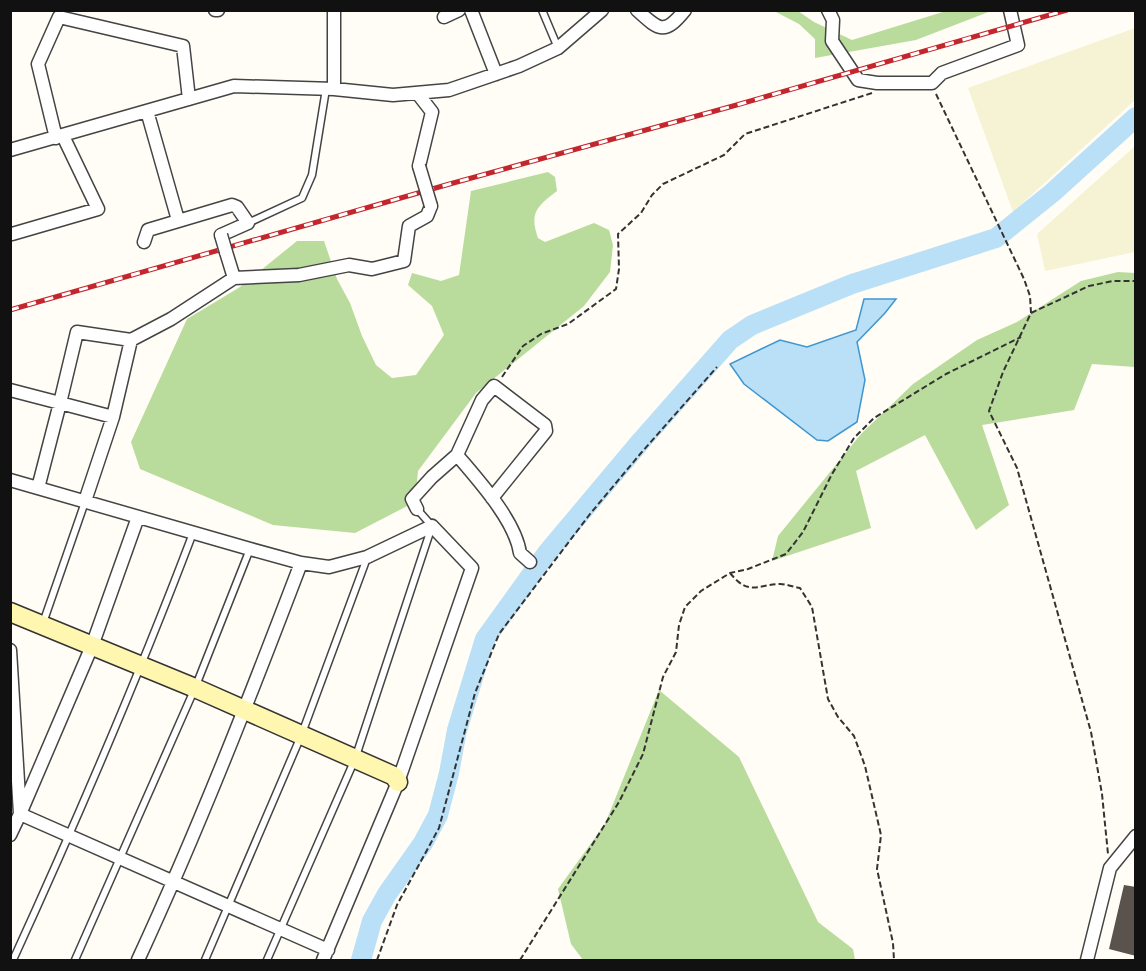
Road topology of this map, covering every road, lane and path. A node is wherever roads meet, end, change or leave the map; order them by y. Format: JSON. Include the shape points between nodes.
{"nodes":[{"id":1,"x":334,"y":10,"type":"edge"},
{"id":2,"x":459,"y":10,"type":"edge"},
{"id":3,"x":471,"y":10,"type":"edge"},
{"id":4,"x":543,"y":10,"type":"edge"},
{"id":5,"x":602,"y":10,"type":"edge"},
{"id":6,"x":637,"y":10,"type":"edge"},
{"id":7,"x":685,"y":10,"type":"edge"},
{"id":8,"x":828,"y":10,"type":"edge"},
{"id":9,"x":1010,"y":10,"type":"edge"},
{"id":10,"x":444,"y":17,"type":"dead end"},
{"id":11,"x":558,"y":48,"type":"junction"},
{"id":12,"x":496,"y":74,"type":"junction"},
{"id":13,"x":932,"y":83,"type":"junction"},
{"id":14,"x":330,"y":89,"type":"junction"},
{"id":15,"x":874,"y":93,"type":"dead end"},
{"id":16,"x":418,"y":94,"type":"junction"},
{"id":17,"x":189,"y":99,"type":"junction"},
{"id":18,"x":147,"y":111,"type":"junction"},
{"id":19,"x":59,"y":137,"type":"junction"},
{"id":20,"x":10,"y":150,"type":"edge"},
{"id":21,"x":177,"y":220,"type":"junction"},
{"id":22,"x":248,"y":223,"type":"junction"},
{"id":23,"x":11,"y":235,"type":"edge"},
{"id":24,"x":144,"y":242,"type":"dead end"},
{"id":25,"x":234,"y":278,"type":"junction"},
{"id":26,"x":1136,"y":282,"type":"edge"},
{"id":27,"x":1031,"y":313,"type":"junction"},
{"id":28,"x":1021,"y":337,"type":"junction"},
{"id":29,"x":131,"y":340,"type":"junction"},
{"id":30,"x":717,"y":367,"type":"dead end"},
{"id":31,"x":494,"y":386,"type":"junction"},
{"id":32,"x":10,"y":390,"type":"edge"},
{"id":33,"x":60,"y":403,"type":"junction"},
{"id":34,"x":113,"y":417,"type":"junction"},
{"id":35,"x":457,"y":455,"type":"junction"},
{"id":36,"x":10,"y":480,"type":"edge"},
{"id":37,"x":38,"y":488,"type":"junction"},
{"id":38,"x":492,"y":498,"type":"junction"},
{"id":39,"x":85,"y":501,"type":"junction"},
{"id":40,"x":417,"y":509,"type":"joint"},
{"id":41,"x":138,"y":517,"type":"junction"},
{"id":42,"x":432,"y":526,"type":"junction"},
{"id":43,"x":193,"y":533,"type":"junction"},
{"id":44,"x":250,"y":549,"type":"junction"},
{"id":45,"x":367,"y":557,"type":"junction"},
{"id":46,"x":530,"y":562,"type":"dead end"},
{"id":47,"x":301,"y":563,"type":"junction"},
{"id":48,"x":730,"y":573,"type":"junction"},
{"id":49,"x":10,"y":612,"type":"edge"},
{"id":50,"x":43,"y":625,"type":"junction"},
{"id":51,"x":92,"y":646,"type":"junction"},
{"id":52,"x":10,"y":650,"type":"edge"},
{"id":53,"x":142,"y":666,"type":"junction"},
{"id":54,"x":195,"y":688,"type":"junction"},
{"id":55,"x":245,"y":711,"type":"junction"},
{"id":56,"x":301,"y":736,"type":"junction"},
{"id":57,"x":355,"y":759,"type":"junction"},
{"id":58,"x":398,"y":782,"type":"junction"},
{"id":59,"x":20,"y":814,"type":"junction"},
{"id":60,"x":10,"y":835,"type":"edge"},
{"id":61,"x":70,"y":836,"type":"junction"},
{"id":62,"x":1136,"y":836,"type":"edge"},
{"id":63,"x":119,"y":858,"type":"junction"},
{"id":64,"x":1110,"y":868,"type":"junction"},
{"id":65,"x":174,"y":882,"type":"junction"},
{"id":66,"x":229,"y":906,"type":"junction"},
{"id":67,"x":281,"y":930,"type":"junction"},
{"id":68,"x":326,"y":955,"type":"edge"},
{"id":69,"x":13,"y":960,"type":"edge"},
{"id":70,"x":75,"y":960,"type":"edge"},
{"id":71,"x":138,"y":960,"type":"edge"},
{"id":72,"x":205,"y":960,"type":"edge"},
{"id":73,"x":267,"y":960,"type":"edge"},
{"id":74,"x":377,"y":960,"type":"edge"},
{"id":75,"x":520,"y":960,"type":"edge"},
{"id":76,"x":894,"y":960,"type":"edge"},
{"id":77,"x":1087,"y":960,"type":"edge"}],
"edges":[{"from":1,"to":14,"type":"street"},
{"from":2,"to":10,"type":"street"},
{"from":3,"to":12,"type":"street"},
{"from":4,"to":11,"type":"lane"},
{"from":5,"to":11,"type":"street"},
{"from":6,"to":7,"type":"street","via":[[655,27],[663,28],[676,22]]},
{"from":8,"to":13,"type":"street","via":[[833,20],[832,40],[858,80]]},
{"from":9,"to":13,"type":"street","via":[[1018,45],[942,73]]},
{"from":11,"to":12,"type":"street"},
{"from":12,"to":16,"type":"street","via":[[449,90]]},
{"from":13,"to":27,"type":"path","via":[[1024,279]]},
{"from":14,"to":16,"type":"street"},
{"from":14,"to":17,"type":"street","via":[[234,86]]},
{"from":14,"to":22,"type":"lane","via":[[312,175],[302,198]]},
{"from":15,"to":31,"type":"path","via":[[745,134],[724,155],[663,184],[641,213],[618,234],[616,289],[568,324],[523,346]]},
{"from":16,"to":25,"type":"street","bridge":true,"via":[[432,112],[419,166],[431,206],[427,216],[409,226],[404,261],[372,269],[349,265],[299,276]]},
{"from":17,"to":18,"type":"street"},
{"from":17,"to":19,"type":"street","via":[[183,46],[59,17],[38,64]]},
{"from":18,"to":19,"type":"street"},
{"from":18,"to":21,"type":"street"},
{"from":19,"to":20,"type":"street"},
{"from":19,"to":23,"type":"street","via":[[98,209]]},
{"from":21,"to":22,"type":"street","via":[[232,205]]},
{"from":21,"to":24,"type":"street","via":[[148,230]]},
{"from":22,"to":25,"type":"street","bridge":true,"via":[[221,235]]},
{"from":25,"to":29,"type":"street"},
{"from":26,"to":27,"type":"path","via":[[1089,286]]},
{"from":27,"to":28,"type":"path"},
{"from":28,"to":48,"type":"path","via":[[946,374],[874,418],[854,438],[803,532],[786,554]]},
{"from":28,"to":64,"type":"path","via":[[989,411],[1017,468],[1091,732]]},
{"from":29,"to":33,"type":"street","via":[[77,332]]},
{"from":29,"to":34,"type":"street"},
{"from":30,"to":74,"type":"path","via":[[640,453],[499,634],[475,693],[439,828],[397,904]]},
{"from":31,"to":35,"type":"street","via":[[482,400]]},
{"from":31,"to":38,"type":"street","via":[[545,425],[546,431]]},
{"from":32,"to":33,"type":"street"},
{"from":33,"to":34,"type":"street"},
{"from":33,"to":37,"type":"street"},
{"from":34,"to":39,"type":"street"},
{"from":35,"to":38,"type":"street"},
{"from":35,"to":40,"type":"street","via":[[412,500]]},
{"from":36,"to":37,"type":"street"},
{"from":37,"to":39,"type":"street"},
{"from":38,"to":46,"type":"street","via":[[518,542],[520,553]]},
{"from":39,"to":41,"type":"street"},
{"from":39,"to":50,"type":"lane"},
{"from":40,"to":42,"type":"lane"},
{"from":41,"to":43,"type":"street"},
{"from":41,"to":51,"type":"street"},
{"from":42,"to":45,"type":"street"},
{"from":42,"to":57,"type":"lane"},
{"from":42,"to":58,"type":"street","via":[[472,568]]},
{"from":43,"to":44,"type":"street"},
{"from":43,"to":53,"type":"lane"},
{"from":44,"to":47,"type":"street"},
{"from":44,"to":54,"type":"lane"},
{"from":45,"to":47,"type":"street","via":[[329,567]]},
{"from":45,"to":56,"type":"lane"},
{"from":47,"to":55,"type":"street"},
{"from":48,"to":75,"type":"path","via":[[701,591],[685,607],[676,652],[663,677],[643,754],[619,802]]},
{"from":48,"to":76,"type":"path","via":[[740,584],[757,588],[781,584],[800,588],[812,607],[828,699],[854,736],[865,766],[881,835],[877,869]]},
{"from":49,"to":50,"type":"street"},
{"from":50,"to":51,"type":"street"},
{"from":51,"to":53,"type":"street"},
{"from":51,"to":59,"type":"street"},
{"from":52,"to":59,"type":"street"},
{"from":53,"to":54,"type":"street"},
{"from":53,"to":61,"type":"lane"},
{"from":54,"to":55,"type":"street"},
{"from":54,"to":63,"type":"lane"},
{"from":55,"to":56,"type":"street"},
{"from":55,"to":65,"type":"street"},
{"from":56,"to":57,"type":"street"},
{"from":56,"to":66,"type":"lane"},
{"from":57,"to":58,"type":"street","via":[[394,776]]},
{"from":57,"to":67,"type":"lane"},
{"from":58,"to":68,"type":"street"},
{"from":59,"to":60,"type":"street"},
{"from":59,"to":61,"type":"street"},
{"from":61,"to":63,"type":"street"},
{"from":61,"to":69,"type":"lane"},
{"from":62,"to":64,"type":"street"},
{"from":63,"to":65,"type":"street"},
{"from":63,"to":70,"type":"lane"},
{"from":64,"to":77,"type":"street"},
{"from":65,"to":66,"type":"street"},
{"from":65,"to":71,"type":"street"},
{"from":66,"to":67,"type":"street"},
{"from":66,"to":72,"type":"lane"},
{"from":67,"to":68,"type":"street"},
{"from":67,"to":73,"type":"lane"}]}
